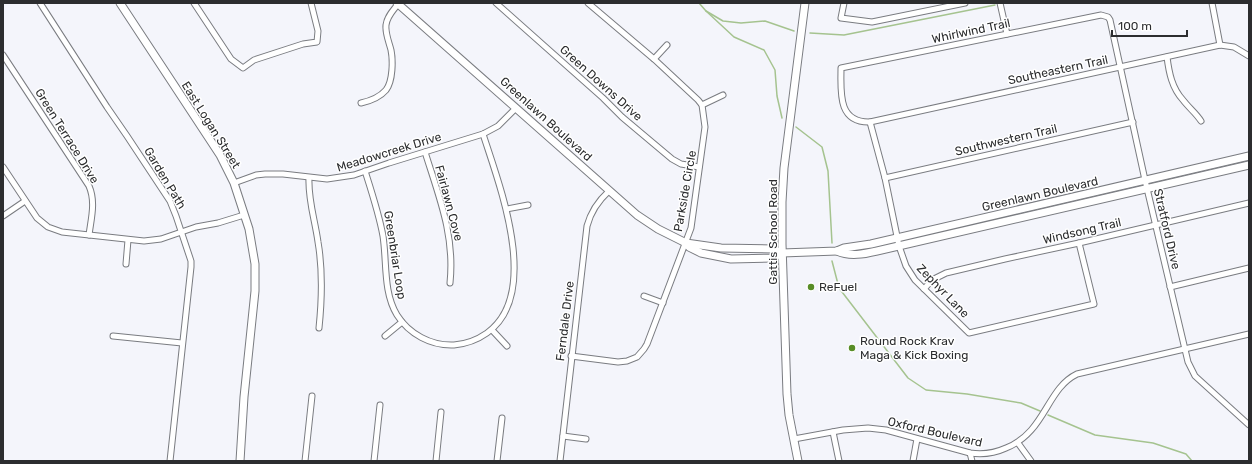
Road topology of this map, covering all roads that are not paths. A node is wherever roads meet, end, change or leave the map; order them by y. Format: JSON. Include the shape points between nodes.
{"nodes":[{"id":1,"x":40,"y":3,"type":"edge"},
{"id":2,"x":120,"y":3,"type":"edge"},
{"id":3,"x":194,"y":3,"type":"edge"},
{"id":4,"x":310,"y":3,"type":"edge"},
{"id":5,"x":496,"y":3,"type":"edge"},
{"id":6,"x":588,"y":3,"type":"edge"},
{"id":7,"x":805,"y":3,"type":"edge"},
{"id":8,"x":844,"y":3,"type":"edge"},
{"id":9,"x":965,"y":3,"type":"edge"},
{"id":10,"x":1000,"y":3,"type":"edge"},
{"id":11,"x":1212,"y":3,"type":"edge"},
{"id":12,"x":398,"y":4,"type":"edge"},
{"id":13,"x":1105,"y":16,"type":"joint"},
{"id":14,"x":1007,"y":34,"type":"junction"},
{"id":15,"x":667,"y":45,"type":"dead end"},
{"id":16,"x":1220,"y":45,"type":"junction"},
{"id":17,"x":3,"y":55,"type":"edge"},
{"id":18,"x":1249,"y":56,"type":"edge"},
{"id":19,"x":1167,"y":57,"type":"junction"},
{"id":20,"x":654,"y":59,"type":"junction"},
{"id":21,"x":1121,"y":67,"type":"junction"},
{"id":22,"x":723,"y":96,"type":"dead end"},
{"id":23,"x":362,"y":103,"type":"dead end"},
{"id":24,"x":702,"y":106,"type":"junction"},
{"id":25,"x":516,"y":108,"type":"junction"},
{"id":26,"x":1201,"y":121,"type":"dead end"},
{"id":27,"x":870,"y":122,"type":"junction"},
{"id":28,"x":1132,"y":122,"type":"junction"},
{"id":29,"x":483,"y":134,"type":"junction"},
{"id":30,"x":425,"y":152,"type":"junction"},
{"id":31,"x":1249,"y":156,"type":"edge"},
{"id":32,"x":1249,"y":165,"type":"edge"},
{"id":33,"x":3,"y":167,"type":"edge"},
{"id":34,"x":699,"y":167,"type":"junction"},
{"id":35,"x":365,"y":171,"type":"junction"},
{"id":36,"x":309,"y":178,"type":"junction"},
{"id":37,"x":884,"y":178,"type":"junction"},
{"id":38,"x":234,"y":183,"type":"junction"},
{"id":39,"x":1146,"y":184,"type":"junction"},
{"id":40,"x":609,"y":191,"type":"junction"},
{"id":41,"x":25,"y":201,"type":"junction"},
{"id":42,"x":1249,"y":203,"type":"edge"},
{"id":43,"x":528,"y":206,"type":"dead end"},
{"id":44,"x":507,"y":209,"type":"junction"},
{"id":45,"x":244,"y":215,"type":"junction"},
{"id":46,"x":3,"y":216,"type":"edge"},
{"id":47,"x":1156,"y":224,"type":"junction"},
{"id":48,"x":182,"y":232,"type":"junction"},
{"id":49,"x":89,"y":235,"type":"junction"},
{"id":50,"x":898,"y":238,"type":"junction"},
{"id":51,"x":128,"y":240,"type":"junction"},
{"id":52,"x":686,"y":243,"type":"junction"},
{"id":53,"x":1079,"y":243,"type":"junction"},
{"id":54,"x":899,"y":246,"type":"junction"},
{"id":55,"x":837,"y":251,"type":"junction"},
{"id":56,"x":782,"y":253,"type":"junction"},
{"id":57,"x":126,"y":264,"type":"dead end"},
{"id":58,"x":1249,"y":268,"type":"edge"},
{"id":59,"x":450,"y":283,"type":"dead end"},
{"id":60,"x":1170,"y":287,"type":"junction"},
{"id":61,"x":924,"y":289,"type":"junction"},
{"id":62,"x":644,"y":296,"type":"dead end"},
{"id":63,"x":663,"y":304,"type":"junction"},
{"id":64,"x":402,"y":322,"type":"junction"},
{"id":65,"x":319,"y":328,"type":"dead end"},
{"id":66,"x":492,"y":330,"type":"junction"},
{"id":67,"x":1249,"y":334,"type":"edge"},
{"id":68,"x":113,"y":336,"type":"dead end"},
{"id":69,"x":385,"y":336,"type":"dead end"},
{"id":70,"x":182,"y":343,"type":"junction"},
{"id":71,"x":507,"y":346,"type":"dead end"},
{"id":72,"x":1184,"y":349,"type":"junction"},
{"id":73,"x":571,"y":356,"type":"junction"},
{"id":74,"x":312,"y":396,"type":"dead end"},
{"id":75,"x":380,"y":405,"type":"dead end"},
{"id":76,"x":441,"y":412,"type":"dead end"},
{"id":77,"x":502,"y":418,"type":"dead end"},
{"id":78,"x":1249,"y":425,"type":"edge"},
{"id":79,"x":833,"y":432,"type":"junction"},
{"id":80,"x":563,"y":436,"type":"junction"},
{"id":81,"x":586,"y":439,"type":"dead end"},
{"id":82,"x":794,"y":439,"type":"junction"},
{"id":83,"x":917,"y":439,"type":"junction"},
{"id":84,"x":1018,"y":443,"type":"junction"},
{"id":85,"x":970,"y":453,"type":"junction"},
{"id":86,"x":171,"y":461,"type":"edge"},
{"id":87,"x":240,"y":461,"type":"edge"},
{"id":88,"x":305,"y":461,"type":"edge"},
{"id":89,"x":374,"y":461,"type":"edge"},
{"id":90,"x":436,"y":461,"type":"edge"},
{"id":91,"x":498,"y":461,"type":"edge"},
{"id":92,"x":560,"y":461,"type":"edge"},
{"id":93,"x":798,"y":461,"type":"edge"},
{"id":94,"x":839,"y":461,"type":"edge"},
{"id":95,"x":913,"y":461,"type":"edge"},
{"id":96,"x":972,"y":461,"type":"edge"},
{"id":97,"x":1032,"y":461,"type":"edge"}],
"edges":[{"from":1,"to":48,"type":"street","name":"Garden Path","via":[[170,201]]},
{"from":2,"to":38,"type":"main road","name":"East Logan Street","via":[[220,155]]},
{"from":3,"to":4,"type":"street","via":[[230,59],[243,68],[254,60],[317,42],[318,31]]},
{"from":5,"to":34,"type":"street","name":"Green Downs Drive","via":[[672,159],[681,164]]},
{"from":6,"to":20,"type":"street"},
{"from":7,"to":56,"type":"main road","name":"Gattis School Road","via":[[783,185]]},
{"from":8,"to":9,"type":"street","via":[[841,18],[872,22]]},
{"from":10,"to":14,"type":"street"},
{"from":11,"to":16,"type":"street"},
{"from":12,"to":23,"type":"street","via":[[390,14],[386,27],[392,57],[392,70],[387,89],[374,99]]},
{"from":12,"to":25,"type":"main road","name":"Greenlawn Boulevard"},
{"from":13,"to":14,"type":"street","name":"Whirlwind Trail"},
{"from":13,"to":21,"type":"street","name":"Stratford Drive","via":[[1110,20]]},
{"from":14,"to":27,"type":"street","name":"Whirlwind Trail","via":[[842,68],[841,96],[844,108],[854,119]]},
{"from":15,"to":20,"type":"street"},
{"from":16,"to":18,"type":"street","name":"Southeastern Trail","via":[[1234,47]]},
{"from":16,"to":19,"type":"street","name":"Southeastern Trail"},
{"from":17,"to":49,"type":"street","name":"Green Terrace Drive","via":[[89,186],[93,202]]},
{"from":19,"to":21,"type":"street","name":"Southeastern Trail"},
{"from":19,"to":26,"type":"street","via":[[1174,86],[1183,101]]},
{"from":20,"to":24,"type":"street"},
{"from":21,"to":27,"type":"street","name":"Southeastern Trail"},
{"from":21,"to":28,"type":"street","name":"Stratford Drive"},
{"from":22,"to":24,"type":"street"},
{"from":24,"to":34,"type":"street","name":"Parkside Circle","via":[[705,127]]},
{"from":25,"to":29,"type":"street","name":"Meadowcreek Drive","via":[[498,126]]},
{"from":25,"to":40,"type":"main road","name":"Greenlawn Boulevard"},
{"from":27,"to":37,"type":"street","name":"Zephyr Lane"},
{"from":28,"to":37,"type":"street","name":"Southwestern Trail"},
{"from":28,"to":39,"type":"street","name":"Stratford Drive"},
{"from":29,"to":30,"type":"street","name":"Meadowcreek Drive"},
{"from":29,"to":44,"type":"street","name":"Greenbriar Loop"},
{"from":30,"to":35,"type":"street","name":"Meadowcreek Drive"},
{"from":30,"to":59,"type":"street","name":"Fairlawn Cove","via":[[448,231],[452,257]]},
{"from":31,"to":39,"type":"main road","name":"Greenlawn Boulevard"},
{"from":32,"to":39,"type":"main road","name":"Greenlawn Boulevard"},
{"from":33,"to":41,"type":"street"},
{"from":34,"to":52,"type":"street","name":"Parkside Circle","via":[[692,220]]},
{"from":35,"to":36,"type":"street","name":"Meadowcreek Drive","via":[[336,179]]},
{"from":35,"to":64,"type":"street","name":"Greenbriar Loop","via":[[383,234],[390,298]]},
{"from":36,"to":38,"type":"street","name":"Meadowcreek Drive","via":[[274,173],[256,175]]},
{"from":36,"to":65,"type":"street","via":[[308,192],[321,264]]},
{"from":37,"to":50,"type":"street","name":"Zephyr Lane"},
{"from":38,"to":45,"type":"main road","name":"East Logan Street"},
{"from":39,"to":47,"type":"street","name":"Stratford Drive"},
{"from":39,"to":50,"type":"main road","name":"Greenlawn Boulevard"},
{"from":39,"to":54,"type":"main road","name":"Greenlawn Boulevard"},
{"from":40,"to":52,"type":"main road","name":"Greenlawn Boulevard","via":[[647,222]]},
{"from":40,"to":73,"type":"street","name":"Ferndale Drive","via":[[593,210],[587,226]]},
{"from":41,"to":46,"type":"street"},
{"from":41,"to":49,"type":"street","via":[[37,218],[48,227],[62,232]]},
{"from":42,"to":47,"type":"street","name":"Windsong Trail"},
{"from":43,"to":44,"type":"street"},
{"from":44,"to":66,"type":"street","name":"Greenbriar Loop","via":[[514,265],[512,289],[505,314]]},
{"from":45,"to":48,"type":"street"},
{"from":45,"to":87,"type":"main road","name":"East Logan Street","via":[[254,251],[256,278]]},
{"from":47,"to":53,"type":"street","name":"Windsong Trail"},
{"from":47,"to":60,"type":"street","name":"Stratford Drive"},
{"from":48,"to":51,"type":"street","via":[[153,240]]},
{"from":48,"to":70,"type":"street","name":"Garden Path","via":[[191,267]]},
{"from":49,"to":51,"type":"street"},
{"from":50,"to":54,"type":"street","name":"Zephyr Lane"},
{"from":50,"to":55,"type":"main road","name":"Greenlawn Boulevard"},
{"from":51,"to":57,"type":"street"},
{"from":52,"to":56,"type":"main road","name":"Greenlawn Boulevard","via":[[721,248],[773,249]]},
{"from":52,"to":56,"type":"main road","name":"Greenlawn Boulevard","via":[[701,253],[731,259],[774,258]]},
{"from":52,"to":63,"type":"street","name":"Parkside Circle"},
{"from":53,"to":61,"type":"street","name":"Windsong Trail","via":[[1005,258],[946,274],[932,280]]},
{"from":53,"to":61,"type":"street","name":"Zephyr Lane","via":[[1094,304],[969,333]]},
{"from":54,"to":55,"type":"main road","name":"Greenlawn Boulevard","via":[[855,254]]},
{"from":54,"to":61,"type":"street","name":"Zephyr Lane","via":[[906,266]]},
{"from":55,"to":56,"type":"main road","name":"Greenlawn Boulevard"},
{"from":56,"to":82,"type":"main road","name":"Gattis School Road","via":[[787,394]]},
{"from":58,"to":60,"type":"street"},
{"from":60,"to":72,"type":"street","name":"Stratford Drive"},
{"from":62,"to":63,"type":"street"},
{"from":63,"to":73,"type":"street","name":"Parkside Circle","via":[[647,344],[637,356],[618,362]]},
{"from":64,"to":66,"type":"street","name":"Greenbriar Loop","via":[[424,339],[451,345],[468,343]]},
{"from":64,"to":69,"type":"street"},
{"from":66,"to":71,"type":"street"},
{"from":67,"to":72,"type":"street","name":"Oxford Boulevard"},
{"from":68,"to":70,"type":"street"},
{"from":70,"to":86,"type":"street","name":"Garden Path"},
{"from":72,"to":78,"type":"street","name":"Stratford Drive","via":[[1195,376]]},
{"from":72,"to":84,"type":"street","name":"Oxford Boulevard","via":[[1071,377],[1061,387],[1037,425]]},
{"from":73,"to":80,"type":"street","name":"Ferndale Drive"},
{"from":74,"to":88,"type":"street"},
{"from":75,"to":89,"type":"street"},
{"from":76,"to":90,"type":"street"},
{"from":77,"to":91,"type":"street"},
{"from":79,"to":82,"type":"street","name":"Oxford Boulevard"},
{"from":79,"to":83,"type":"street","name":"Oxford Boulevard","via":[[868,428]]},
{"from":79,"to":94,"type":"street"},
{"from":80,"to":81,"type":"street"},
{"from":80,"to":92,"type":"street","name":"Ferndale Drive"},
{"from":82,"to":93,"type":"main road","name":"Gattis School Road"},
{"from":83,"to":85,"type":"street","name":"Oxford Boulevard"},
{"from":83,"to":95,"type":"street"},
{"from":84,"to":85,"type":"street","name":"Oxford Boulevard","via":[[996,452]]},
{"from":84,"to":97,"type":"street"},
{"from":85,"to":96,"type":"street"}]}
